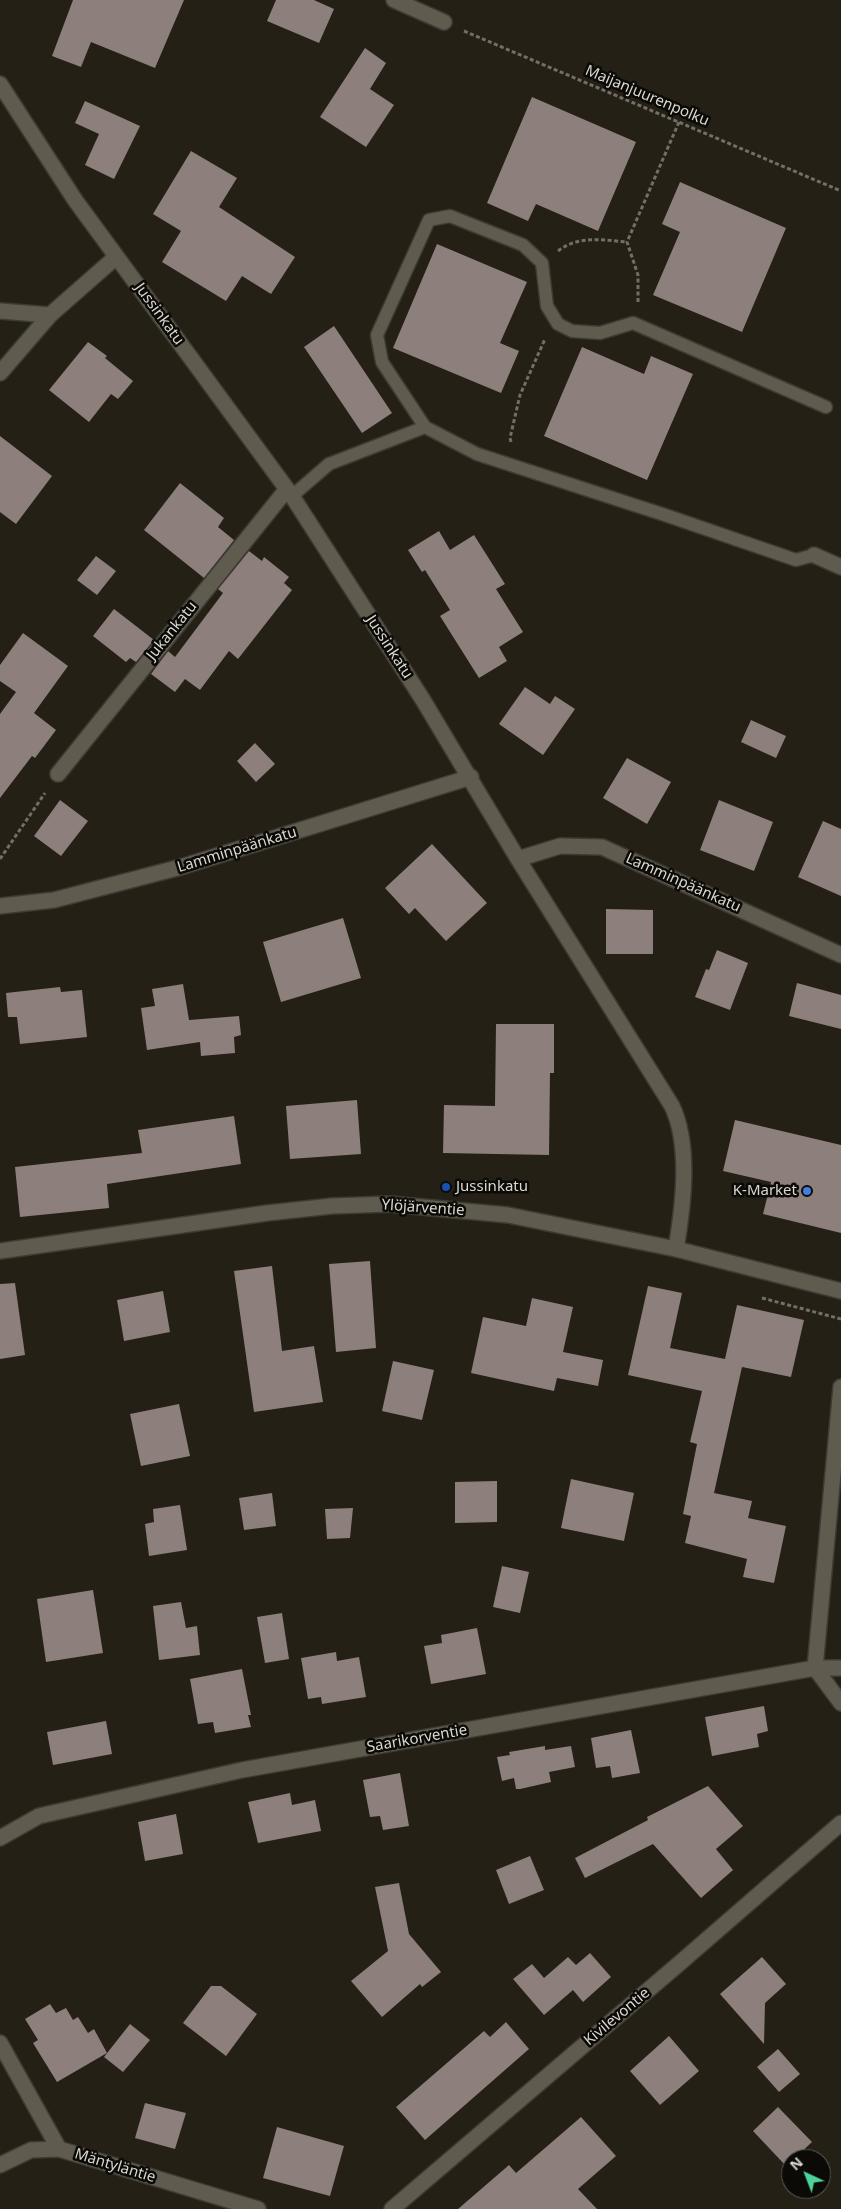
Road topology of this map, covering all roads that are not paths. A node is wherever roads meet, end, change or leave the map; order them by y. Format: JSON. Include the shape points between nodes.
{"nodes":[{"id":1,"x":394,"y":0,"type":"edge"},
{"id":2,"x":444,"y":22,"type":"road end"},
{"id":3,"x":0,"y":84,"type":"edge"},
{"id":4,"x":116,"y":257,"type":"junction"},
{"id":5,"x":0,"y":311,"type":"edge"},
{"id":6,"x":50,"y":315,"type":"junction"},
{"id":7,"x":0,"y":373,"type":"edge"},
{"id":8,"x":826,"y":407,"type":"dead end"},
{"id":9,"x":425,"y":428,"type":"junction"},
{"id":10,"x":290,"y":493,"type":"junction"},
{"id":11,"x":814,"y":555,"type":"joint"},
{"id":12,"x":841,"y":567,"type":"edge"},
{"id":13,"x":58,"y":774,"type":"road end"},
{"id":14,"x":471,"y":777,"type":"junction"},
{"id":15,"x":518,"y":859,"type":"junction"},
{"id":16,"x":0,"y":906,"type":"edge"},
{"id":17,"x":841,"y":955,"type":"edge"},
{"id":18,"x":676,"y":1249,"type":"junction"},
{"id":19,"x":0,"y":1251,"type":"edge"},
{"id":20,"x":841,"y":1291,"type":"edge"},
{"id":21,"x":841,"y":1387,"type":"edge"},
{"id":22,"x":815,"y":1668,"type":"junction"},
{"id":23,"x":841,"y":1668,"type":"edge"},
{"id":24,"x":841,"y":1703,"type":"edge"},
{"id":25,"x":841,"y":1823,"type":"edge"},
{"id":26,"x":0,"y":1838,"type":"edge"},
{"id":27,"x":0,"y":2043,"type":"edge"},
{"id":28,"x":59,"y":2149,"type":"junction"},
{"id":29,"x":0,"y":2166,"type":"edge"},
{"id":30,"x":258,"y":2209,"type":"edge"},
{"id":31,"x":392,"y":2209,"type":"edge"}],
"edges":[{"from":1,"to":2,"type":"street"},
{"from":3,"to":4,"type":"street","name":"Jussinkatu"},
{"from":4,"to":6,"type":"street"},
{"from":4,"to":10,"type":"street","name":"Jussinkatu"},
{"from":5,"to":6,"type":"street"},
{"from":6,"to":7,"type":"street"},
{"from":8,"to":9,"type":"lane","via":[[633,323],[600,333],[572,331],[558,324],[547,306],[542,263],[523,246],[450,216],[430,220],[377,335],[382,362]]},
{"from":9,"to":10,"type":"lane","via":[[329,464]]},
{"from":9,"to":11,"type":"lane","via":[[477,454],[796,560]]},
{"from":10,"to":13,"type":"street","name":"Jukankatu"},
{"from":10,"to":14,"type":"street","name":"Jussinkatu"},
{"from":11,"to":12,"type":"street"},
{"from":14,"to":15,"type":"street","name":"Jussinkatu"},
{"from":14,"to":16,"type":"street","name":"Lamminpäänkatu","via":[[181,867],[54,900]]},
{"from":15,"to":17,"type":"street","name":"Lamminpäänkatu","via":[[560,846],[602,847]]},
{"from":15,"to":18,"type":"street","name":"Jussinkatu","via":[[676,1115],[681,1140],[684,1204]]},
{"from":18,"to":19,"type":"street","name":"Ylöjärventie","via":[[508,1215],[390,1204],[267,1213]]},
{"from":18,"to":20,"type":"street","name":"Ylöjärventie"},
{"from":21,"to":22,"type":"street"},
{"from":22,"to":23,"type":"street","name":"Saarikorventie"},
{"from":22,"to":24,"type":"street"},
{"from":22,"to":26,"type":"street","name":"Saarikorventie","via":[[242,1770],[39,1816]]},
{"from":25,"to":31,"type":"street","name":"Kivilevontie"},
{"from":27,"to":28,"type":"street","name":"Mäntyläntie"},
{"from":28,"to":29,"type":"street","via":[[31,2150]]},
{"from":28,"to":30,"type":"street","name":"Mäntyläntie"}]}
